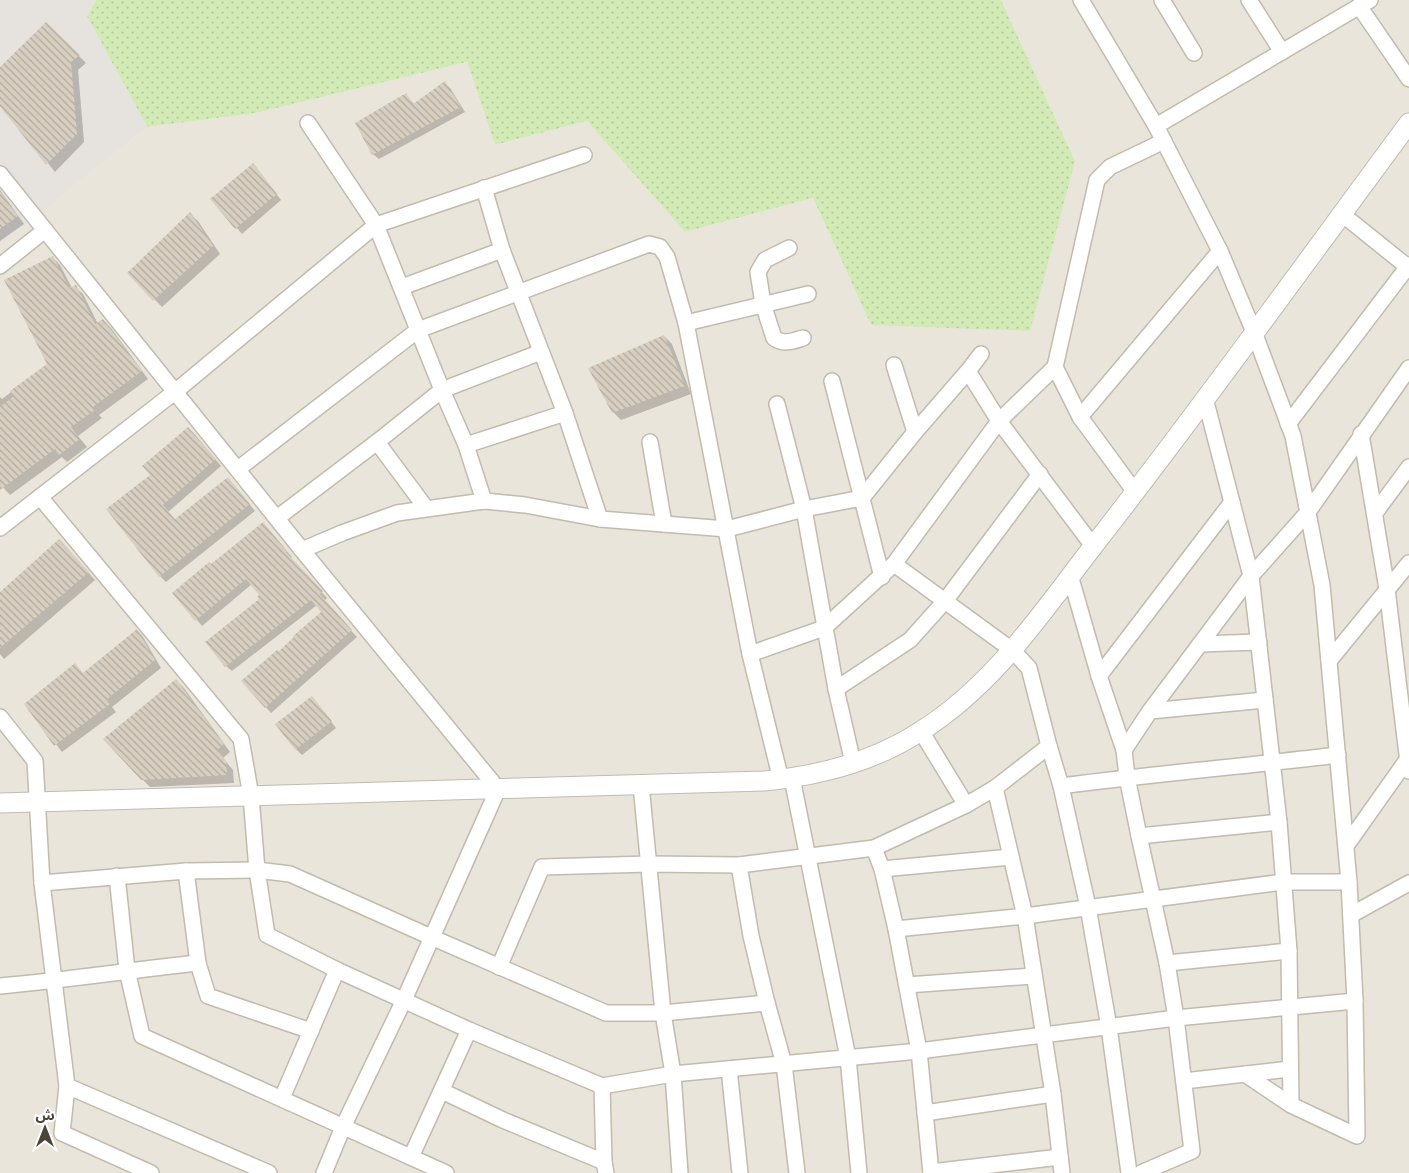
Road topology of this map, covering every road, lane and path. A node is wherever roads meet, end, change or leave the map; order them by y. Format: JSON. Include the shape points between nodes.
{"nodes":[{"id":1,"x":1081,"y":0,"type":"edge"},
{"id":2,"x":1162,"y":0,"type":"edge"},
{"id":3,"x":1249,"y":0,"type":"edge"},
{"id":4,"x":1366,"y":2,"type":"edge"},
{"id":5,"x":1282,"y":52,"type":"junction"},
{"id":6,"x":1194,"y":53,"type":"dead end"},
{"id":7,"x":1409,"y":79,"type":"edge"},
{"id":8,"x":308,"y":123,"type":"dead end"},
{"id":9,"x":1409,"y":123,"type":"edge"},
{"id":10,"x":1156,"y":126,"type":"junction"},
{"id":11,"x":1164,"y":141,"type":"junction"},
{"id":12,"x":584,"y":154,"type":"dead end"},
{"id":13,"x":0,"y":174,"type":"edge"},
{"id":14,"x":484,"y":188,"type":"junction"},
{"id":15,"x":1342,"y":214,"type":"junction"},
{"id":16,"x":376,"y":225,"type":"junction"},
{"id":17,"x":45,"y":230,"type":"junction"},
{"id":18,"x":789,"y":248,"type":"dead end"},
{"id":19,"x":502,"y":250,"type":"junction"},
{"id":20,"x":1220,"y":252,"type":"junction"},
{"id":21,"x":0,"y":266,"type":"edge"},
{"id":22,"x":1409,"y":267,"type":"edge"},
{"id":23,"x":402,"y":287,"type":"junction"},
{"id":24,"x":518,"y":292,"type":"junction"},
{"id":25,"x":808,"y":294,"type":"dead end"},
{"id":26,"x":763,"y":304,"type":"junction"},
{"id":27,"x":686,"y":323,"type":"junction"},
{"id":28,"x":418,"y":330,"type":"junction"},
{"id":29,"x":1254,"y":332,"type":"junction"},
{"id":30,"x":803,"y":338,"type":"dead end"},
{"id":31,"x":541,"y":352,"type":"junction"},
{"id":32,"x":981,"y":354,"type":"dead end"},
{"id":33,"x":894,"y":365,"type":"dead end"},
{"id":34,"x":1054,"y":367,"type":"junction"},
{"id":35,"x":1409,"y":368,"type":"edge"},
{"id":36,"x":968,"y":371,"type":"junction"},
{"id":37,"x":832,"y":381,"type":"dead end"},
{"id":38,"x":442,"y":390,"type":"junction"},
{"id":39,"x":176,"y":391,"type":"junction"},
{"id":40,"x":1205,"y":398,"type":"junction"},
{"id":41,"x":777,"y":404,"type":"dead end"},
{"id":42,"x":565,"y":413,"type":"junction"},
{"id":43,"x":1080,"y":417,"type":"junction"},
{"id":44,"x":999,"y":422,"type":"junction"},
{"id":45,"x":1288,"y":424,"type":"junction"},
{"id":46,"x":914,"y":432,"type":"junction"},
{"id":47,"x":1361,"y":434,"type":"junction"},
{"id":48,"x":377,"y":442,"type":"junction"},
{"id":49,"x":650,"y":442,"type":"dead end"},
{"id":50,"x":466,"y":445,"type":"junction"},
{"id":51,"x":1409,"y":467,"type":"edge"},
{"id":52,"x":238,"y":469,"type":"junction"},
{"id":53,"x":1040,"y":474,"type":"junction"},
{"id":54,"x":1135,"y":492,"type":"junction"},
{"id":55,"x":40,"y":497,"type":"junction"},
{"id":56,"x":862,"y":498,"type":"junction"},
{"id":57,"x":484,"y":501,"type":"junction"},
{"id":58,"x":1232,"y":502,"type":"junction"},
{"id":59,"x":426,"y":508,"type":"junction"},
{"id":60,"x":804,"y":509,"type":"junction"},
{"id":61,"x":1308,"y":512,"type":"junction"},
{"id":62,"x":1375,"y":513,"type":"junction"},
{"id":63,"x":277,"y":518,"type":"junction"},
{"id":64,"x":600,"y":520,"type":"junction"},
{"id":65,"x":664,"y":524,"type":"junction"},
{"id":66,"x":0,"y":528,"type":"edge"},
{"id":67,"x":727,"y":529,"type":"junction"},
{"id":68,"x":1093,"y":546,"type":"junction"},
{"id":69,"x":302,"y":550,"type":"junction"},
{"id":70,"x":894,"y":564,"type":"junction"},
{"id":71,"x":1409,"y":564,"type":"edge"},
{"id":72,"x":1070,"y":575,"type":"junction"},
{"id":73,"x":1251,"y":576,"type":"junction"},
{"id":74,"x":882,"y":577,"type":"junction"},
{"id":75,"x":1387,"y":589,"type":"junction"},
{"id":76,"x":945,"y":601,"type":"junction"},
{"id":77,"x":824,"y":628,"type":"junction"},
{"id":78,"x":1259,"y":642,"type":"junction"},
{"id":79,"x":1200,"y":644,"type":"junction"},
{"id":80,"x":1012,"y":650,"type":"junction"},
{"id":81,"x":750,"y":654,"type":"junction"},
{"id":82,"x":1329,"y":661,"type":"junction"},
{"id":83,"x":1099,"y":676,"type":"junction"},
{"id":84,"x":836,"y":689,"type":"junction"},
{"id":85,"x":1265,"y":700,"type":"junction"},
{"id":86,"x":1150,"y":711,"type":"junction"},
{"id":87,"x":0,"y":718,"type":"edge"},
{"id":88,"x":921,"y":732,"type":"junction"},
{"id":89,"x":1049,"y":746,"type":"junction"},
{"id":90,"x":1124,"y":750,"type":"junction"},
{"id":91,"x":1338,"y":754,"type":"junction"},
{"id":92,"x":1409,"y":762,"type":"edge"},
{"id":93,"x":853,"y":763,"type":"junction"},
{"id":94,"x":1272,"y":763,"type":"junction"},
{"id":95,"x":1127,"y":777,"type":"junction"},
{"id":96,"x":787,"y":779,"type":"junction"},
{"id":97,"x":641,"y":785,"type":"junction"},
{"id":98,"x":1061,"y":786,"type":"junction"},
{"id":99,"x":995,"y":788,"type":"junction"},
{"id":100,"x":498,"y":789,"type":"junction"},
{"id":101,"x":251,"y":796,"type":"junction"},
{"id":102,"x":38,"y":802,"type":"junction"},
{"id":103,"x":0,"y":803,"type":"edge"},
{"id":104,"x":966,"y":805,"type":"junction"},
{"id":105,"x":1279,"y":822,"type":"junction"},
{"id":106,"x":1139,"y":836,"type":"junction"},
{"id":107,"x":1346,"y":846,"type":"junction"},
{"id":108,"x":874,"y":848,"type":"junction"},
{"id":109,"x":1011,"y":857,"type":"junction"},
{"id":110,"x":808,"y":858,"type":"junction"},
{"id":111,"x":649,"y":864,"type":"junction"},
{"id":112,"x":739,"y":865,"type":"junction"},
{"id":113,"x":882,"y":869,"type":"junction"},
{"id":114,"x":257,"y":870,"type":"junction"},
{"id":115,"x":186,"y":871,"type":"junction"},
{"id":116,"x":117,"y":876,"type":"junction"},
{"id":117,"x":1283,"y":882,"type":"junction"},
{"id":118,"x":1349,"y":882,"type":"junction"},
{"id":119,"x":42,"y":883,"type":"junction"},
{"id":120,"x":1409,"y":883,"type":"edge"},
{"id":121,"x":1153,"y":898,"type":"junction"},
{"id":122,"x":1088,"y":907,"type":"junction"},
{"id":123,"x":1351,"y":915,"type":"junction"},
{"id":124,"x":1025,"y":916,"type":"junction"},
{"id":125,"x":896,"y":928,"type":"junction"},
{"id":126,"x":431,"y":937,"type":"junction"},
{"id":127,"x":1289,"y":950,"type":"junction"},
{"id":128,"x":198,"y":963,"type":"junction"},
{"id":129,"x":1167,"y":963,"type":"junction"},
{"id":130,"x":499,"y":967,"type":"junction"},
{"id":131,"x":127,"y":970,"type":"junction"},
{"id":132,"x":337,"y":970,"type":"junction"},
{"id":133,"x":1034,"y":976,"type":"junction"},
{"id":134,"x":53,"y":982,"type":"junction"},
{"id":135,"x":906,"y":985,"type":"junction"},
{"id":136,"x":0,"y":986,"type":"edge"},
{"id":137,"x":404,"y":1000,"type":"junction"},
{"id":138,"x":1355,"y":1001,"type":"junction"},
{"id":139,"x":766,"y":1004,"type":"junction"},
{"id":140,"x":1290,"y":1007,"type":"junction"},
{"id":141,"x":663,"y":1013,"type":"junction"},
{"id":142,"x":1176,"y":1018,"type":"junction"},
{"id":143,"x":1109,"y":1027,"type":"junction"},
{"id":144,"x":469,"y":1030,"type":"junction"},
{"id":145,"x":311,"y":1031,"type":"junction"},
{"id":146,"x":1044,"y":1036,"type":"junction"},
{"id":147,"x":918,"y":1051,"type":"junction"},
{"id":148,"x":848,"y":1058,"type":"junction"},
{"id":149,"x":784,"y":1064,"type":"junction"},
{"id":150,"x":729,"y":1069,"type":"junction"},
{"id":151,"x":1290,"y":1069,"type":"junction"},
{"id":152,"x":673,"y":1074,"type":"junction"},
{"id":153,"x":1245,"y":1074,"type":"junction"},
{"id":154,"x":1184,"y":1081,"type":"junction"},
{"id":155,"x":67,"y":1086,"type":"junction"},
{"id":156,"x":602,"y":1086,"type":"junction"},
{"id":157,"x":442,"y":1091,"type":"junction"},
{"id":158,"x":1053,"y":1094,"type":"junction"},
{"id":159,"x":282,"y":1098,"type":"junction"},
{"id":160,"x":1291,"y":1105,"type":"junction"},
{"id":161,"x":925,"y":1113,"type":"junction"},
{"id":162,"x":343,"y":1127,"type":"junction"},
{"id":163,"x":411,"y":1157,"type":"junction"},
{"id":164,"x":1060,"y":1157,"type":"junction"},
{"id":165,"x":605,"y":1167,"type":"edge"},
{"id":166,"x":151,"y":1173,"type":"edge"},
{"id":167,"x":269,"y":1173,"type":"edge"},
{"id":168,"x":324,"y":1173,"type":"edge"},
{"id":169,"x":446,"y":1173,"type":"edge"},
{"id":170,"x":680,"y":1173,"type":"edge"},
{"id":171,"x":740,"y":1173,"type":"edge"},
{"id":172,"x":797,"y":1173,"type":"edge"},
{"id":173,"x":859,"y":1173,"type":"edge"},
{"id":174,"x":931,"y":1173,"type":"edge"},
{"id":175,"x":1062,"y":1173,"type":"edge"},
{"id":176,"x":1129,"y":1173,"type":"edge"},
{"id":177,"x":1141,"y":1173,"type":"edge"}],
"edges":[{"from":1,"to":10,"type":"street"},
{"from":2,"to":6,"type":"street"},
{"from":3,"to":5,"type":"street"},
{"from":4,"to":5,"type":"street"},
{"from":4,"to":7,"type":"street"},
{"from":5,"to":10,"type":"street"},
{"from":8,"to":16,"type":"street"},
{"from":9,"to":15,"type":"street"},
{"from":10,"to":11,"type":"street"},
{"from":11,"to":20,"type":"street"},
{"from":11,"to":34,"type":"street","via":[[1110,167],[1097,180]]},
{"from":12,"to":14,"type":"street"},
{"from":13,"to":17,"type":"street"},
{"from":14,"to":16,"type":"street"},
{"from":14,"to":19,"type":"street"},
{"from":15,"to":22,"type":"street"},
{"from":15,"to":29,"type":"street"},
{"from":16,"to":23,"type":"street"},
{"from":16,"to":39,"type":"street"},
{"from":17,"to":21,"type":"street"},
{"from":17,"to":39,"type":"street"},
{"from":18,"to":26,"type":"street","via":[[765,260],[758,272]]},
{"from":19,"to":23,"type":"street"},
{"from":19,"to":24,"type":"street"},
{"from":20,"to":29,"type":"street"},
{"from":20,"to":43,"type":"street"},
{"from":22,"to":45,"type":"street"},
{"from":23,"to":28,"type":"street"},
{"from":24,"to":27,"type":"street","via":[[649,244],[660,247],[667,257]]},
{"from":24,"to":28,"type":"street"},
{"from":24,"to":31,"type":"street"},
{"from":25,"to":26,"type":"street"},
{"from":26,"to":27,"type":"street"},
{"from":26,"to":30,"type":"street","via":[[774,338],[785,342]]},
{"from":27,"to":67,"type":"street"},
{"from":28,"to":38,"type":"street"},
{"from":28,"to":52,"type":"street"},
{"from":29,"to":40,"type":"street"},
{"from":29,"to":45,"type":"street"},
{"from":31,"to":38,"type":"street"},
{"from":31,"to":42,"type":"street"},
{"from":32,"to":36,"type":"street"},
{"from":33,"to":46,"type":"street"},
{"from":34,"to":43,"type":"street"},
{"from":34,"to":44,"type":"street"},
{"from":35,"to":47,"type":"street"},
{"from":36,"to":44,"type":"street"},
{"from":36,"to":46,"type":"street"},
{"from":37,"to":56,"type":"street"},
{"from":38,"to":48,"type":"street"},
{"from":38,"to":50,"type":"street"},
{"from":39,"to":52,"type":"street"},
{"from":39,"to":55,"type":"street"},
{"from":40,"to":54,"type":"street"},
{"from":40,"to":58,"type":"street"},
{"from":41,"to":60,"type":"street"},
{"from":42,"to":50,"type":"street"},
{"from":42,"to":64,"type":"street"},
{"from":43,"to":54,"type":"street"},
{"from":44,"to":53,"type":"street"},
{"from":44,"to":70,"type":"street"},
{"from":45,"to":61,"type":"street"},
{"from":46,"to":56,"type":"street"},
{"from":47,"to":61,"type":"street"},
{"from":47,"to":62,"type":"street"},
{"from":48,"to":59,"type":"street"},
{"from":48,"to":63,"type":"street"},
{"from":49,"to":65,"type":"street"},
{"from":50,"to":57,"type":"street"},
{"from":51,"to":62,"type":"street"},
{"from":52,"to":63,"type":"street"},
{"from":53,"to":68,"type":"street"},
{"from":53,"to":76,"type":"street"},
{"from":54,"to":68,"type":"street"},
{"from":55,"to":66,"type":"street"},
{"from":55,"to":101,"type":"street","via":[[241,739]]},
{"from":56,"to":60,"type":"street"},
{"from":56,"to":74,"type":"street"},
{"from":57,"to":59,"type":"street"},
{"from":57,"to":64,"type":"street","via":[[525,505]]},
{"from":58,"to":73,"type":"street"},
{"from":58,"to":83,"type":"street"},
{"from":59,"to":69,"type":"street","via":[[397,513]]},
{"from":60,"to":67,"type":"street"},
{"from":60,"to":77,"type":"street"},
{"from":61,"to":73,"type":"street"},
{"from":61,"to":82,"type":"street","via":[[1322,585]]},
{"from":62,"to":75,"type":"street"},
{"from":63,"to":69,"type":"street"},
{"from":64,"to":65,"type":"street"},
{"from":65,"to":67,"type":"street"},
{"from":67,"to":81,"type":"street"},
{"from":68,"to":72,"type":"street"},
{"from":69,"to":100,"type":"street"},
{"from":70,"to":74,"type":"street"},
{"from":70,"to":76,"type":"street"},
{"from":71,"to":75,"type":"street"},
{"from":72,"to":80,"type":"street"},
{"from":72,"to":83,"type":"street"},
{"from":73,"to":78,"type":"street"},
{"from":73,"to":79,"type":"street"},
{"from":74,"to":77,"type":"street"},
{"from":75,"to":82,"type":"street"},
{"from":75,"to":92,"type":"street"},
{"from":76,"to":80,"type":"street"},
{"from":76,"to":84,"type":"street","via":[[910,640]]},
{"from":77,"to":81,"type":"street"},
{"from":77,"to":84,"type":"street"},
{"from":78,"to":79,"type":"street"},
{"from":78,"to":85,"type":"street"},
{"from":79,"to":86,"type":"street"},
{"from":80,"to":88,"type":"street","via":[[984,680]]},
{"from":80,"to":89,"type":"street","via":[[1029,668]]},
{"from":81,"to":96,"type":"street"},
{"from":82,"to":91,"type":"street"},
{"from":83,"to":90,"type":"street"},
{"from":84,"to":93,"type":"street"},
{"from":85,"to":86,"type":"street"},
{"from":85,"to":94,"type":"street"},
{"from":86,"to":90,"type":"street"},
{"from":87,"to":102,"type":"street","via":[[35,761]]},
{"from":88,"to":93,"type":"street"},
{"from":88,"to":104,"type":"street"},
{"from":89,"to":98,"type":"street"},
{"from":89,"to":99,"type":"street"},
{"from":90,"to":95,"type":"street"},
{"from":91,"to":94,"type":"street"},
{"from":91,"to":107,"type":"street"},
{"from":92,"to":107,"type":"street"},
{"from":93,"to":96,"type":"street"},
{"from":94,"to":95,"type":"street"},
{"from":94,"to":105,"type":"street"},
{"from":95,"to":98,"type":"street"},
{"from":95,"to":106,"type":"street"},
{"from":96,"to":97,"type":"street"},
{"from":96,"to":110,"type":"street"},
{"from":97,"to":100,"type":"street"},
{"from":97,"to":111,"type":"street"},
{"from":98,"to":122,"type":"street"},
{"from":99,"to":104,"type":"street"},
{"from":99,"to":109,"type":"street"},
{"from":100,"to":101,"type":"street"},
{"from":100,"to":126,"type":"street"},
{"from":101,"to":102,"type":"street"},
{"from":101,"to":114,"type":"street"},
{"from":102,"to":103,"type":"street"},
{"from":102,"to":119,"type":"street"},
{"from":104,"to":108,"type":"street"},
{"from":105,"to":106,"type":"street"},
{"from":105,"to":117,"type":"street"},
{"from":106,"to":121,"type":"street"},
{"from":107,"to":118,"type":"street"},
{"from":108,"to":110,"type":"street"},
{"from":108,"to":113,"type":"street"},
{"from":109,"to":113,"type":"street"},
{"from":109,"to":124,"type":"street"},
{"from":110,"to":112,"type":"street"},
{"from":110,"to":148,"type":"street"},
{"from":111,"to":112,"type":"street"},
{"from":111,"to":130,"type":"street","via":[[542,867]]},
{"from":111,"to":141,"type":"street"},
{"from":112,"to":139,"type":"street"},
{"from":113,"to":125,"type":"street"},
{"from":114,"to":115,"type":"street"},
{"from":114,"to":126,"type":"street","via":[[290,874]]},
{"from":114,"to":132,"type":"street","via":[[267,935]]},
{"from":115,"to":116,"type":"street"},
{"from":115,"to":128,"type":"street"},
{"from":116,"to":119,"type":"street"},
{"from":116,"to":131,"type":"street"},
{"from":117,"to":118,"type":"street"},
{"from":117,"to":121,"type":"street"},
{"from":117,"to":127,"type":"street"},
{"from":118,"to":123,"type":"street"},
{"from":119,"to":134,"type":"street"},
{"from":120,"to":123,"type":"street"},
{"from":121,"to":122,"type":"street"},
{"from":121,"to":129,"type":"street"},
{"from":122,"to":124,"type":"street"},
{"from":122,"to":143,"type":"street"},
{"from":123,"to":138,"type":"street"},
{"from":124,"to":125,"type":"street"},
{"from":124,"to":133,"type":"street"},
{"from":125,"to":135,"type":"street"},
{"from":126,"to":130,"type":"street"},
{"from":126,"to":137,"type":"street"},
{"from":127,"to":129,"type":"street"},
{"from":127,"to":140,"type":"street"},
{"from":128,"to":131,"type":"street"},
{"from":128,"to":145,"type":"street","via":[[208,996]]},
{"from":129,"to":142,"type":"street"},
{"from":130,"to":141,"type":"street","via":[[606,1013]]},
{"from":131,"to":134,"type":"street"},
{"from":131,"to":159,"type":"street","via":[[142,1036]]},
{"from":132,"to":137,"type":"street"},
{"from":132,"to":145,"type":"street"},
{"from":133,"to":135,"type":"street"},
{"from":133,"to":146,"type":"street"},
{"from":134,"to":136,"type":"street"},
{"from":134,"to":155,"type":"street"},
{"from":135,"to":147,"type":"street"},
{"from":137,"to":144,"type":"street"},
{"from":137,"to":162,"type":"street"},
{"from":138,"to":140,"type":"street"},
{"from":138,"to":160,"type":"street","via":[[1357,1136]]},
{"from":139,"to":141,"type":"street"},
{"from":139,"to":149,"type":"street"},
{"from":140,"to":142,"type":"street"},
{"from":140,"to":151,"type":"street"},
{"from":141,"to":152,"type":"street"},
{"from":142,"to":143,"type":"street"},
{"from":142,"to":154,"type":"street"},
{"from":143,"to":146,"type":"street"},
{"from":143,"to":176,"type":"street"},
{"from":144,"to":156,"type":"street"},
{"from":144,"to":157,"type":"street"},
{"from":145,"to":159,"type":"street"},
{"from":146,"to":147,"type":"street"},
{"from":146,"to":158,"type":"street"},
{"from":147,"to":148,"type":"street"},
{"from":147,"to":161,"type":"street"},
{"from":148,"to":149,"type":"street"},
{"from":148,"to":173,"type":"street"},
{"from":149,"to":150,"type":"street"},
{"from":149,"to":172,"type":"street"},
{"from":150,"to":152,"type":"street"},
{"from":150,"to":171,"type":"street"},
{"from":151,"to":153,"type":"street"},
{"from":151,"to":160,"type":"street"},
{"from":152,"to":156,"type":"street"},
{"from":152,"to":170,"type":"street"},
{"from":153,"to":154,"type":"street"},
{"from":153,"to":160,"type":"street"},
{"from":154,"to":177,"type":"street","via":[[1192,1152]]},
{"from":155,"to":166,"type":"street","via":[[62,1133]]},
{"from":155,"to":167,"type":"street"},
{"from":156,"to":165,"type":"street"},
{"from":157,"to":163,"type":"street"},
{"from":157,"to":165,"type":"street"},
{"from":158,"to":161,"type":"street"},
{"from":158,"to":164,"type":"street"},
{"from":159,"to":162,"type":"street"},
{"from":161,"to":174,"type":"street"},
{"from":162,"to":163,"type":"street"},
{"from":162,"to":168,"type":"street"},
{"from":163,"to":169,"type":"street"},
{"from":164,"to":174,"type":"street"},
{"from":164,"to":175,"type":"street"}]}
